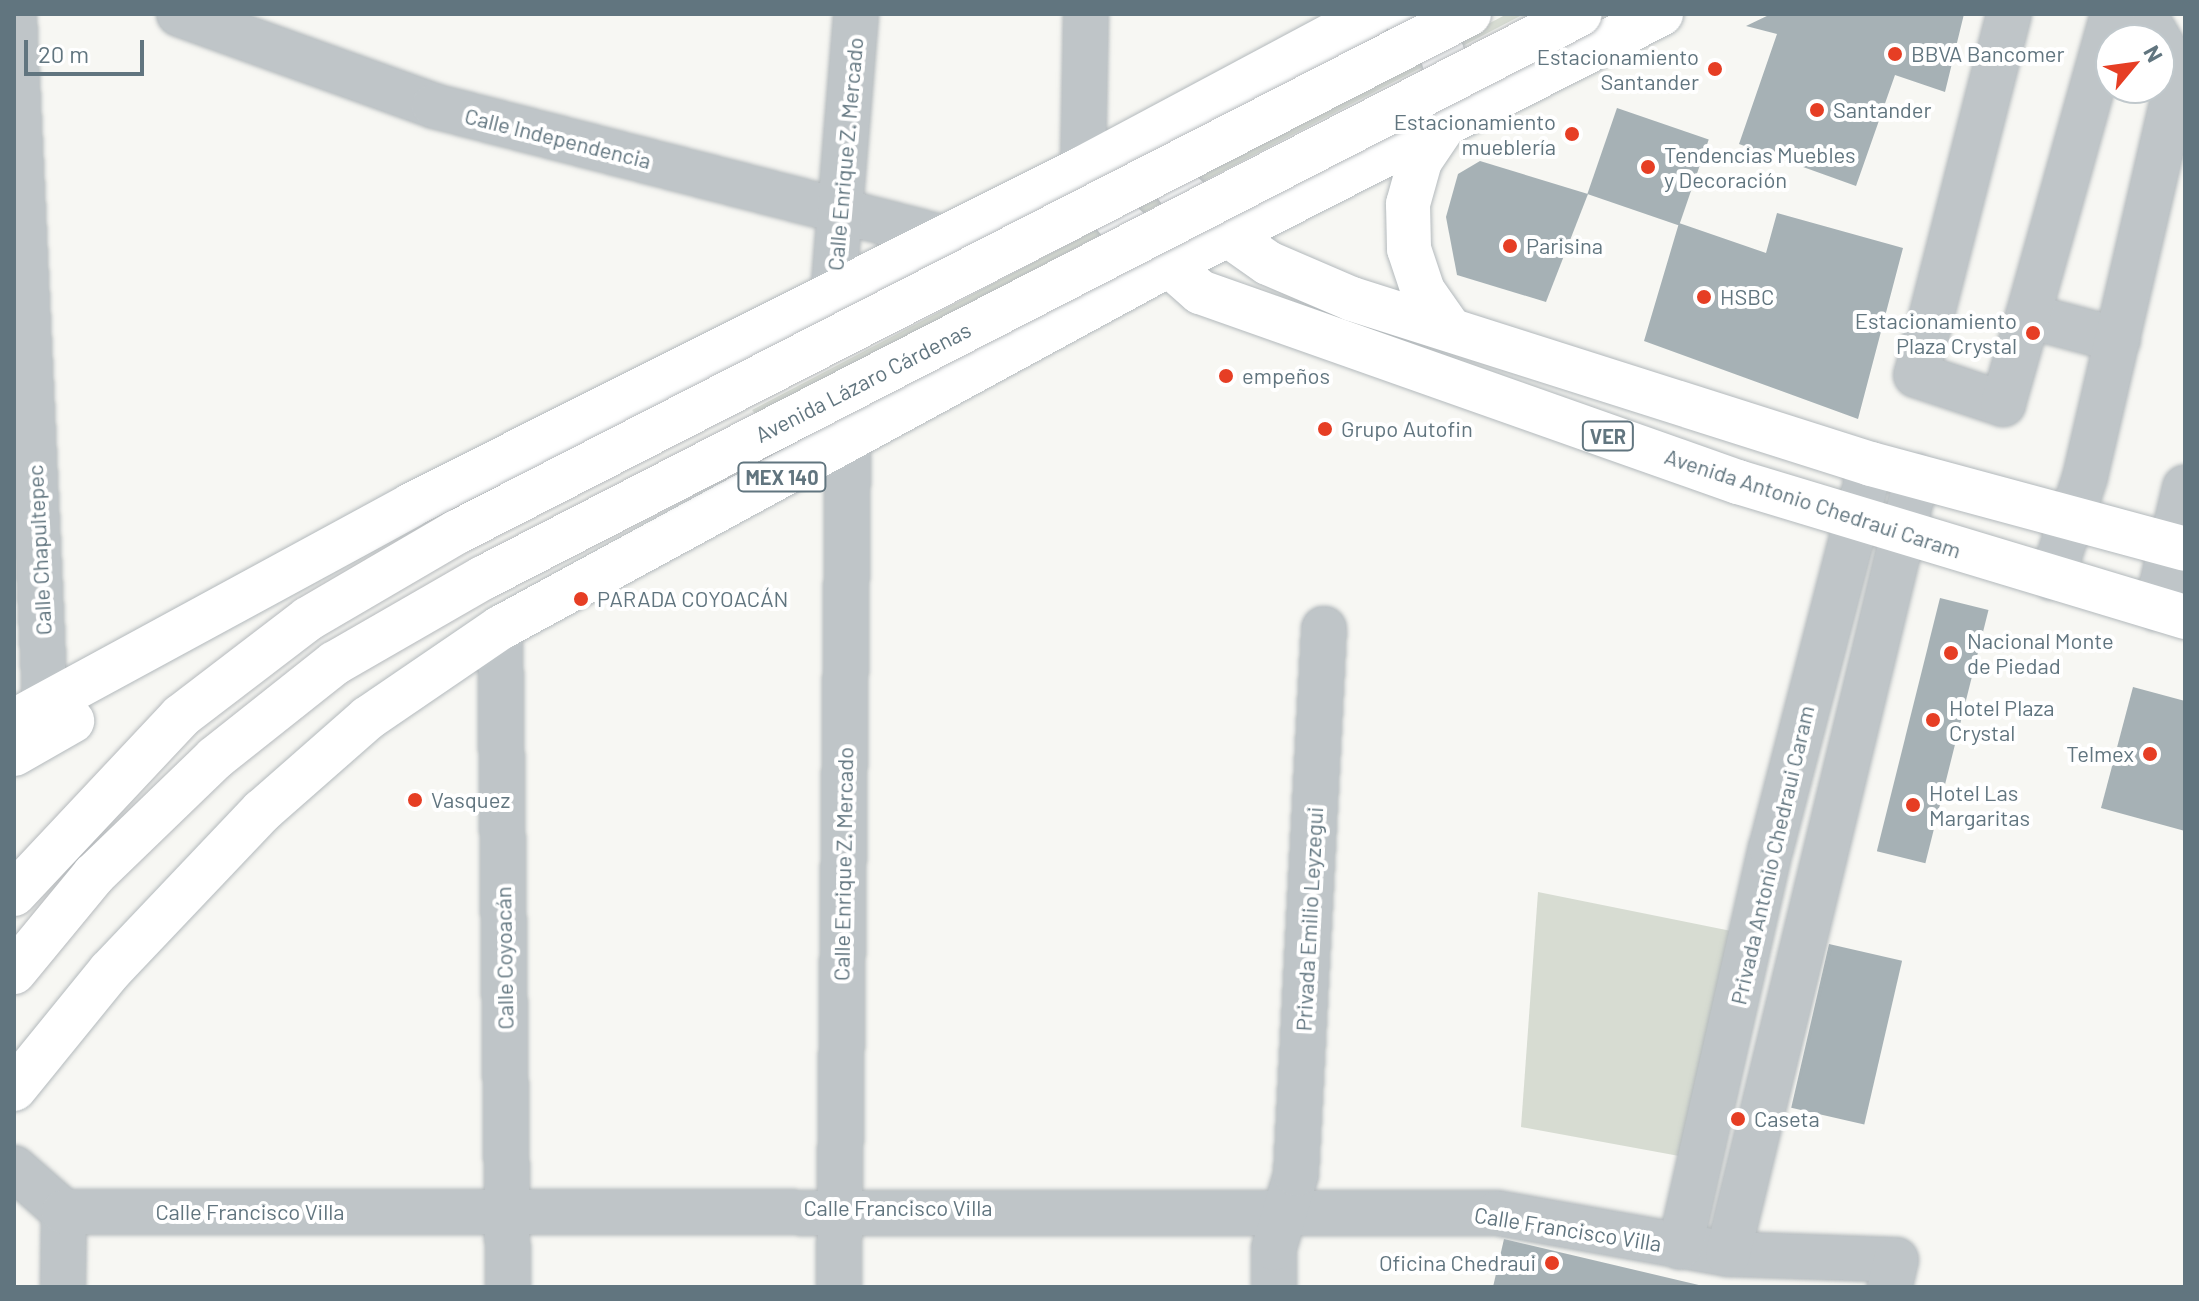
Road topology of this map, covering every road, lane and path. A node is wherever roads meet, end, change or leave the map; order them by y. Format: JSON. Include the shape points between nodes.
{"nodes":[{"id":1,"x":14,"y":14,"type":"edge"},
{"id":2,"x":179,"y":14,"type":"edge"},
{"id":3,"x":856,"y":14,"type":"edge"},
{"id":4,"x":1086,"y":14,"type":"edge"},
{"id":5,"x":1404,"y":14,"type":"edge"},
{"id":6,"x":1445,"y":14,"type":"edge"},
{"id":7,"x":1469,"y":14,"type":"edge"},
{"id":8,"x":1580,"y":14,"type":"edge"},
{"id":9,"x":1661,"y":14,"type":"edge"},
{"id":10,"x":2009,"y":14,"type":"edge"},
{"id":11,"x":2113,"y":14,"type":"edge"},
{"id":12,"x":2144,"y":14,"type":"edge"},
{"id":13,"x":1360,"y":17,"type":"edge"},
{"id":14,"x":2182,"y":72,"type":"edge"},
{"id":15,"x":1508,"y":90,"type":"junction"},
{"id":16,"x":1445,"y":124,"type":"junction"},
{"id":17,"x":1140,"y":136,"type":"junction"},
{"id":18,"x":2172,"y":166,"type":"edge"},
{"id":19,"x":1083,"y":168,"type":"junction"},
{"id":20,"x":839,"y":211,"type":"junction"},
{"id":21,"x":1228,"y":235,"type":"junction"},
{"id":22,"x":945,"y":238,"type":"junction"},
{"id":23,"x":1165,"y":267,"type":"junction"},
{"id":24,"x":833,"y":295,"type":"junction"},
{"id":25,"x":2028,"y":316,"type":"junction"},
{"id":26,"x":1449,"y":328,"type":"junction"},
{"id":27,"x":2118,"y":340,"type":"junction"},
{"id":28,"x":848,"y":441,"type":"junction"},
{"id":29,"x":1871,"y":464,"type":"junction"},
{"id":30,"x":1917,"y":476,"type":"junction"},
{"id":31,"x":2185,"y":487,"type":"edge"},
{"id":32,"x":411,"y":505,"type":"junction"},
{"id":33,"x":1854,"y":518,"type":"junction"},
{"id":34,"x":2071,"y":521,"type":"junction"},
{"id":35,"x":1902,"y":532,"type":"junction"},
{"id":36,"x":2178,"y":547,"type":"edge"},
{"id":37,"x":2052,"y":578,"type":"junction"},
{"id":38,"x":2170,"y":613,"type":"edge"},
{"id":39,"x":500,"y":628,"type":"junction"},
{"id":40,"x":1324,"y":629,"type":"dead end"},
{"id":41,"x":30,"y":711,"type":"edge"},
{"id":42,"x":14,"y":754,"type":"edge"},
{"id":43,"x":1771,"y":848,"type":"junction"},
{"id":44,"x":1819,"y":859,"type":"junction"},
{"id":45,"x":14,"y":894,"type":"edge"},
{"id":46,"x":14,"y":972,"type":"edge"},
{"id":47,"x":14,"y":1089,"type":"edge"},
{"id":48,"x":14,"y":1168,"type":"edge"},
{"id":49,"x":838,"y":1208,"type":"junction"},
{"id":50,"x":1287,"y":1209,"type":"junction"},
{"id":51,"x":64,"y":1212,"type":"junction"},
{"id":52,"x":508,"y":1212,"type":"junction"},
{"id":53,"x":1680,"y":1247,"type":"junction"},
{"id":54,"x":1728,"y":1254,"type":"junction"},
{"id":55,"x":63,"y":1287,"type":"edge"},
{"id":56,"x":508,"y":1287,"type":"edge"},
{"id":57,"x":839,"y":1287,"type":"edge"},
{"id":58,"x":1274,"y":1287,"type":"edge"},
{"id":59,"x":1890,"y":1287,"type":"edge"}],
"edges":[{"from":1,"to":41,"type":"street","name":"Calle Chapultepec"},
{"from":2,"to":20,"type":"street","name":"Calle Independencia","via":[[434,106]]},
{"from":3,"to":20,"type":"street","name":"Calle Enrique Z. Mercado"},
{"from":4,"to":19,"type":"street"},
{"from":5,"to":16,"type":"main road","via":[[1421,23],[1442,53],[1451,88]]},
{"from":6,"to":15,"type":"main road","via":[[1451,44],[1474,74]]},
{"from":7,"to":45,"type":"main road","bridge":true,"via":[[457,532],[308,619],[181,716]]},
{"from":8,"to":46,"type":"main road","name":"Avenida Lázaro Cárdenas","number":"MEX 140","bridge":true,"via":[[483,578],[335,663],[215,758],[94,875]]},
{"from":9,"to":15,"type":"main road","number":"MEX 140"},
{"from":10,"to":25,"type":"street","via":[[1916,375],[2003,404]]},
{"from":11,"to":25,"type":"street"},
{"from":12,"to":14,"type":"street"},
{"from":13,"to":17,"type":"main road"},
{"from":14,"to":18,"type":"street"},
{"from":15,"to":16,"type":"main road","number":"MEX 140"},
{"from":16,"to":21,"type":"main road","number":"MEX 140"},
{"from":16,"to":26,"type":"main road","via":[[1420,161],[1408,204],[1409,249],[1423,291]]},
{"from":17,"to":19,"type":"main road"},
{"from":17,"to":21,"type":"main road","number":"VER","via":[[1179,190]]},
{"from":18,"to":27,"type":"street"},
{"from":19,"to":22,"type":"main road"},
{"from":19,"to":23,"type":"main road","name":"Avenida Antonio Chedraui Caram","number":"VER","via":[[1116,218]]},
{"from":20,"to":22,"type":"street","name":"Calle Independencia"},
{"from":20,"to":24,"type":"street","name":"Calle Enrique Z. Mercado"},
{"from":21,"to":23,"type":"main road","number":"MEX 140"},
{"from":21,"to":26,"type":"main road","number":"VER","via":[[1268,263],[1352,299]]},
{"from":22,"to":24,"type":"main road"},
{"from":23,"to":28,"type":"main road","number":"MEX 140"},
{"from":23,"to":33,"type":"main road","name":"Avenida Antonio Chedraui Caram","number":"VER","via":[[1200,292]]},
{"from":24,"to":32,"type":"main road"},
{"from":25,"to":27,"type":"street"},
{"from":26,"to":29,"type":"main road","number":"VER"},
{"from":27,"to":34,"type":"street"},
{"from":28,"to":39,"type":"main road","number":"MEX 140"},
{"from":28,"to":49,"type":"street","name":"Calle Enrique Z. Mercado"},
{"from":29,"to":30,"type":"main road","number":"VER"},
{"from":29,"to":33,"type":"street","name":"Privada Antonio Chedraui Caram"},
{"from":30,"to":34,"type":"main road","number":"VER"},
{"from":30,"to":35,"type":"street"},
{"from":31,"to":36,"type":"street"},
{"from":32,"to":41,"type":"main road"},
{"from":32,"to":42,"type":"main road","via":[[282,601]]},
{"from":33,"to":35,"type":"main road","name":"Avenida Antonio Chedraui Caram","number":"VER"},
{"from":33,"to":43,"type":"street","name":"Privada Antonio Chedraui Caram"},
{"from":34,"to":36,"type":"main road","number":"VER"},
{"from":34,"to":37,"type":"street"},
{"from":35,"to":37,"type":"main road","name":"Avenida Antonio Chedraui Caram","number":"VER"},
{"from":35,"to":44,"type":"street"},
{"from":36,"to":38,"type":"street"},
{"from":37,"to":38,"type":"main road","name":"Avenida Antonio Chedraui Caram","number":"VER"},
{"from":39,"to":47,"type":"main road","number":"MEX 140","via":[[368,718],[262,811],[110,971]]},
{"from":39,"to":52,"type":"street","name":"Calle Coyoacán"},
{"from":40,"to":50,"type":"street","name":"Privada Emilio Leyzegui","via":[[1296,1174]]},
{"from":43,"to":44,"type":"street"},
{"from":43,"to":53,"type":"street","name":"Privada Antonio Chedraui Caram"},
{"from":44,"to":54,"type":"street","via":[[1759,1139]]},
{"from":48,"to":51,"type":"street"},
{"from":49,"to":50,"type":"street","name":"Calle Francisco Villa"},
{"from":49,"to":52,"type":"street","name":"Calle Francisco Villa"},
{"from":49,"to":57,"type":"street","name":"Calle Enrique Z. Mercado"},
{"from":50,"to":53,"type":"street","name":"Calle Francisco Villa","via":[[1497,1213]]},
{"from":50,"to":58,"type":"street","name":"Privada Emilio Leyzegui","via":[[1274,1248]]},
{"from":51,"to":52,"type":"street","name":"Calle Francisco Villa"},
{"from":51,"to":55,"type":"street"},
{"from":52,"to":56,"type":"street","name":"Calle Coyoacán"},
{"from":53,"to":54,"type":"street","name":"Calle Francisco Villa"},
{"from":54,"to":59,"type":"street","name":"Calle Francisco Villa","via":[[1896,1260]]}]}
